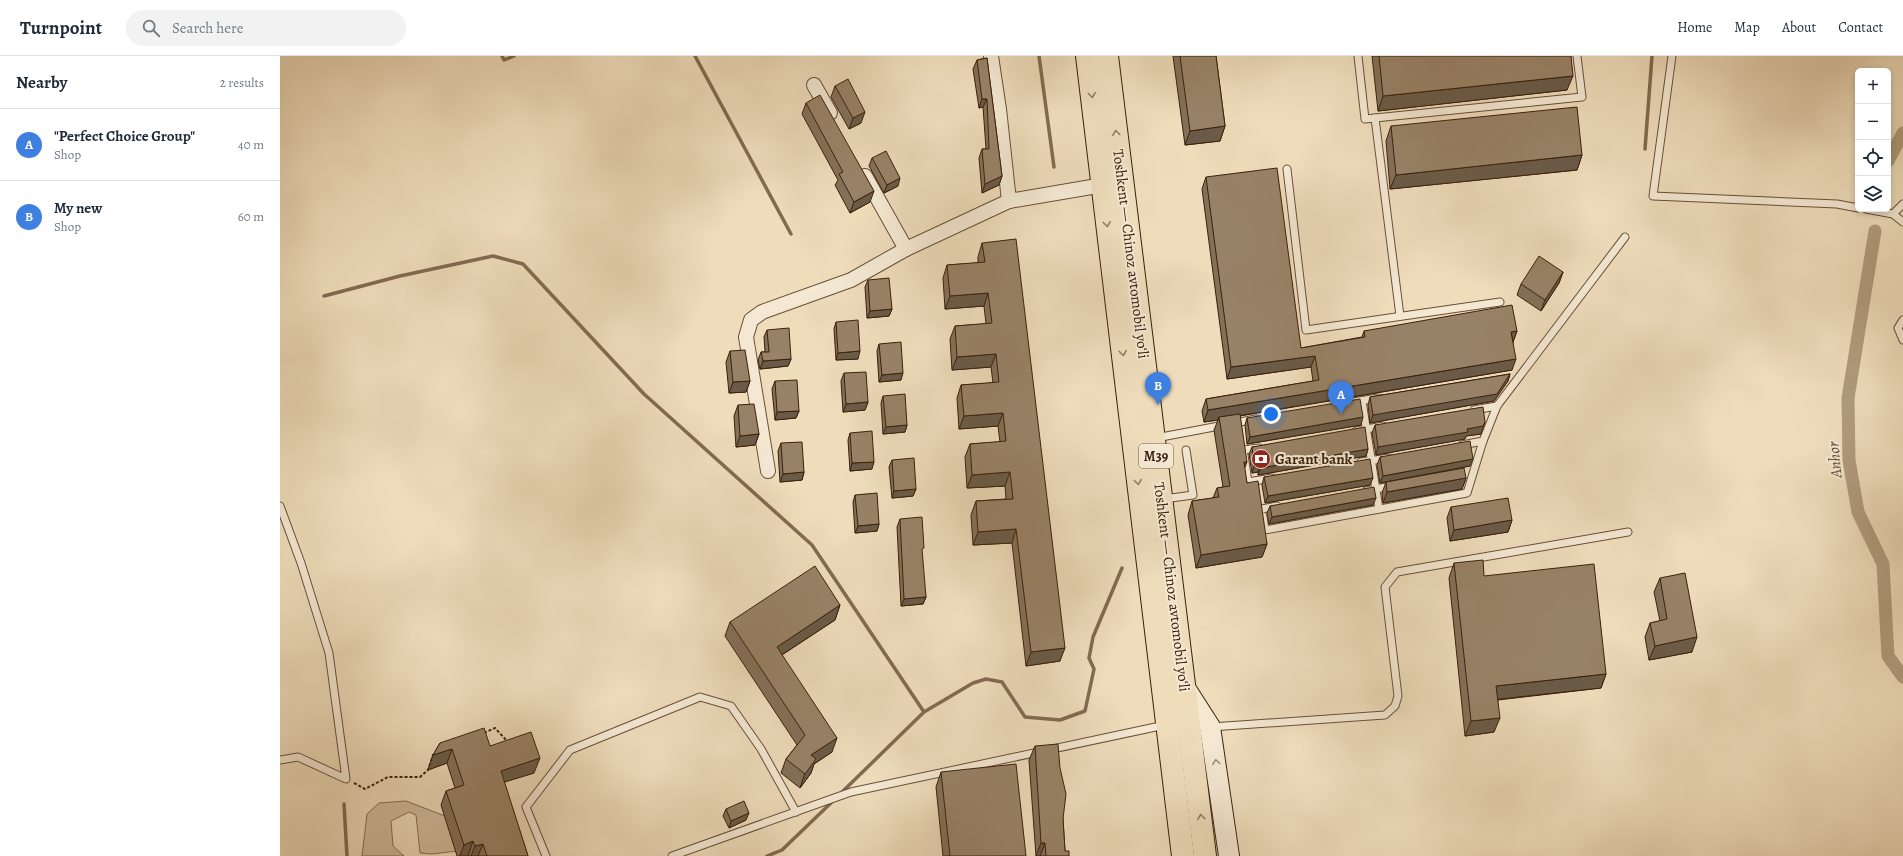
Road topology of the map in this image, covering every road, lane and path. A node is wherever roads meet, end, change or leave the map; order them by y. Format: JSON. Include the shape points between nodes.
{"nodes":[{"id":1,"x":991,"y":56,"type":"edge"},
{"id":2,"x":1087,"y":56,"type":"edge"},
{"id":3,"x":1107,"y":56,"type":"edge"},
{"id":4,"x":1358,"y":56,"type":"edge"},
{"id":5,"x":1577,"y":56,"type":"edge"},
{"id":6,"x":1672,"y":56,"type":"edge"},
{"id":7,"x":814,"y":85,"type":"dead end"},
{"id":8,"x":1375,"y":118,"type":"junction"},
{"id":9,"x":837,"y":126,"type":"edge"},
{"id":10,"x":860,"y":167,"type":"edge"},
{"id":11,"x":1287,"y":169,"type":"dead end"},
{"id":12,"x":1103,"y":185,"type":"junction"},
{"id":13,"x":1009,"y":201,"type":"junction"},
{"id":14,"x":1903,"y":204,"type":"edge"},
{"id":15,"x":1855,"y":207,"type":"edge"},
{"id":16,"x":1882,"y":212,"type":"edge"},
{"id":17,"x":1893,"y":214,"type":"junction"},
{"id":18,"x":1903,"y":222,"type":"edge"},
{"id":19,"x":1625,"y":237,"type":"dead end"},
{"id":20,"x":906,"y":249,"type":"junction"},
{"id":21,"x":1500,"y":302,"type":"dead end"},
{"id":22,"x":1400,"y":316,"type":"junction"},
{"id":23,"x":1903,"y":320,"type":"edge"},
{"id":24,"x":1903,"y":340,"type":"edge"},
{"id":25,"x":1385,"y":397,"type":"edge"},
{"id":26,"x":1362,"y":401,"type":"junction"},
{"id":27,"x":1346,"y":403,"type":"edge"},
{"id":28,"x":1497,"y":406,"type":"junction"},
{"id":29,"x":1466,"y":412,"type":"edge"},
{"id":30,"x":1262,"y":418,"type":"edge"},
{"id":31,"x":1390,"y":425,"type":"edge"},
{"id":32,"x":1367,"y":429,"type":"junction"},
{"id":33,"x":1351,"y":432,"type":"edge"},
{"id":34,"x":1154,"y":438,"type":"junction"},
{"id":35,"x":1483,"y":441,"type":"junction"},
{"id":36,"x":1267,"y":446,"type":"edge"},
{"id":37,"x":1454,"y":446,"type":"edge"},
{"id":38,"x":1186,"y":450,"type":"dead end"},
{"id":39,"x":1394,"y":457,"type":"edge"},
{"id":40,"x":1372,"y":460,"type":"junction"},
{"id":41,"x":1356,"y":463,"type":"edge"},
{"id":42,"x":768,"y":471,"type":"dead end"},
{"id":43,"x":1280,"y":477,"type":"edge"},
{"id":44,"x":1398,"y":485,"type":"edge"},
{"id":45,"x":1376,"y":489,"type":"junction"},
{"id":46,"x":1361,"y":492,"type":"edge"},
{"id":47,"x":1161,"y":500,"type":"junction"},
{"id":48,"x":1284,"y":505,"type":"edge"},
{"id":49,"x":280,"y":506,"type":"edge"},
{"id":50,"x":1379,"y":509,"type":"junction"},
{"id":51,"x":1628,"y":532,"type":"dead end"},
{"id":52,"x":1185,"y":688,"type":"junction"},
{"id":53,"x":1167,"y":725,"type":"junction"},
{"id":54,"x":1210,"y":727,"type":"junction"},
{"id":55,"x":481,"y":734,"type":"edge"},
{"id":56,"x":507,"y":741,"type":"junction"},
{"id":57,"x":514,"y":742,"type":"edge"},
{"id":58,"x":503,"y":746,"type":"edge"},
{"id":59,"x":440,"y":752,"type":"edge"},
{"id":60,"x":280,"y":760,"type":"edge"},
{"id":61,"x":346,"y":779,"type":"junction"},
{"id":62,"x":796,"y":812,"type":"junction"},
{"id":63,"x":546,"y":856,"type":"edge"},
{"id":64,"x":672,"y":856,"type":"edge"},
{"id":65,"x":1183,"y":856,"type":"edge"},
{"id":66,"x":1206,"y":856,"type":"edge"},
{"id":67,"x":1229,"y":856,"type":"edge"}],
"edges":[{"from":1,"to":13,"type":"street"},
{"from":2,"to":12,"type":"highway","name":"Toshkent — Chinoz avtomobil yoʻli","number":"M39","one_way":true},
{"from":34,"to":3,"type":"highway","name":"Toshkent — Chinoz avtomobil yoʻli","number":"M39","one_way":true},
{"from":4,"to":8,"type":"lane","via":[[1365,119]]},
{"from":5,"to":8,"type":"lane","via":[[1582,97]]},
{"from":6,"to":15,"type":"lane","via":[[1653,196],[1837,204]]},
{"from":7,"to":9,"type":"street"},
{"from":8,"to":22,"type":"lane"},
{"from":10,"to":20,"type":"street"},
{"from":11,"to":22,"type":"lane","via":[[1306,330]]},
{"from":12,"to":13,"type":"street"},
{"from":12,"to":53,"type":"highway","name":"Toshkent — Chinoz avtomobil yoʻli","number":"M39","one_way":true},
{"from":13,"to":20,"type":"street"},
{"from":14,"to":17,"type":"lane"},
{"from":16,"to":17,"type":"lane"},
{"from":17,"to":18,"type":"lane"},
{"from":19,"to":28,"type":"lane","via":[[1517,375]]},
{"from":20,"to":42,"type":"street","via":[[851,280],[762,312],[751,320],[746,337]]},
{"from":21,"to":22,"type":"lane"},
{"from":23,"to":24,"type":"lane","via":[[1898,328]]},
{"from":25,"to":26,"type":"lane"},
{"from":26,"to":27,"type":"lane"},
{"from":26,"to":32,"type":"lane"},
{"from":28,"to":29,"type":"lane"},
{"from":28,"to":35,"type":"lane"},
{"from":30,"to":34,"type":"lane","via":[[1239,425]]},
{"from":31,"to":32,"type":"lane"},
{"from":32,"to":33,"type":"lane"},
{"from":32,"to":40,"type":"lane"},
{"from":34,"to":47,"type":"highway","name":"Toshkent — Chinoz avtomobil yoʻli","number":"M39"},
{"from":35,"to":37,"type":"lane"},
{"from":35,"to":50,"type":"lane","via":[[1469,473],[1467,492]]},
{"from":36,"to":43,"type":"lane","via":[[1243,447],[1248,482],[1257,484]]},
{"from":38,"to":47,"type":"lane","via":[[1193,495]]},
{"from":39,"to":40,"type":"lane"},
{"from":40,"to":41,"type":"lane"},
{"from":40,"to":45,"type":"lane"},
{"from":44,"to":45,"type":"lane"},
{"from":45,"to":46,"type":"lane"},
{"from":45,"to":50,"type":"lane"},
{"from":47,"to":52,"type":"highway","name":"Toshkent — Chinoz avtomobil yoʻli","number":"M39"},
{"from":48,"to":50,"type":"lane","via":[[1261,506],[1265,530]]},
{"from":49,"to":61,"type":"lane","via":[[329,653]]},
{"from":51,"to":54,"type":"lane","via":[[1397,572],[1385,587],[1398,696],[1395,706],[1385,715]]},
{"from":52,"to":54,"type":"street","number":"M39"},
{"from":66,"to":52,"type":"highway","name":"Toshkent — Chinoz avtomobil yoʻli","number":"M39","one_way":true},
{"from":53,"to":62,"type":"lane","via":[[843,794]]},
{"from":53,"to":65,"type":"highway","name":"Toshkent — Chinoz avtomobil yoʻli","number":"M39"},
{"from":67,"to":54,"type":"street","number":"M39","one_way":true},
{"from":55,"to":56,"type":"path","via":[[495,728]]},
{"from":56,"to":57,"type":"path"},
{"from":56,"to":58,"type":"path"},
{"from":59,"to":61,"type":"path","via":[[433,755],[428,770],[420,777],[388,777],[365,789]]},
{"from":60,"to":61,"type":"lane","via":[[298,757]]},
{"from":62,"to":63,"type":"lane","via":[[761,749],[731,706],[700,697],[570,750],[526,807]]},
{"from":62,"to":64,"type":"lane"}]}
